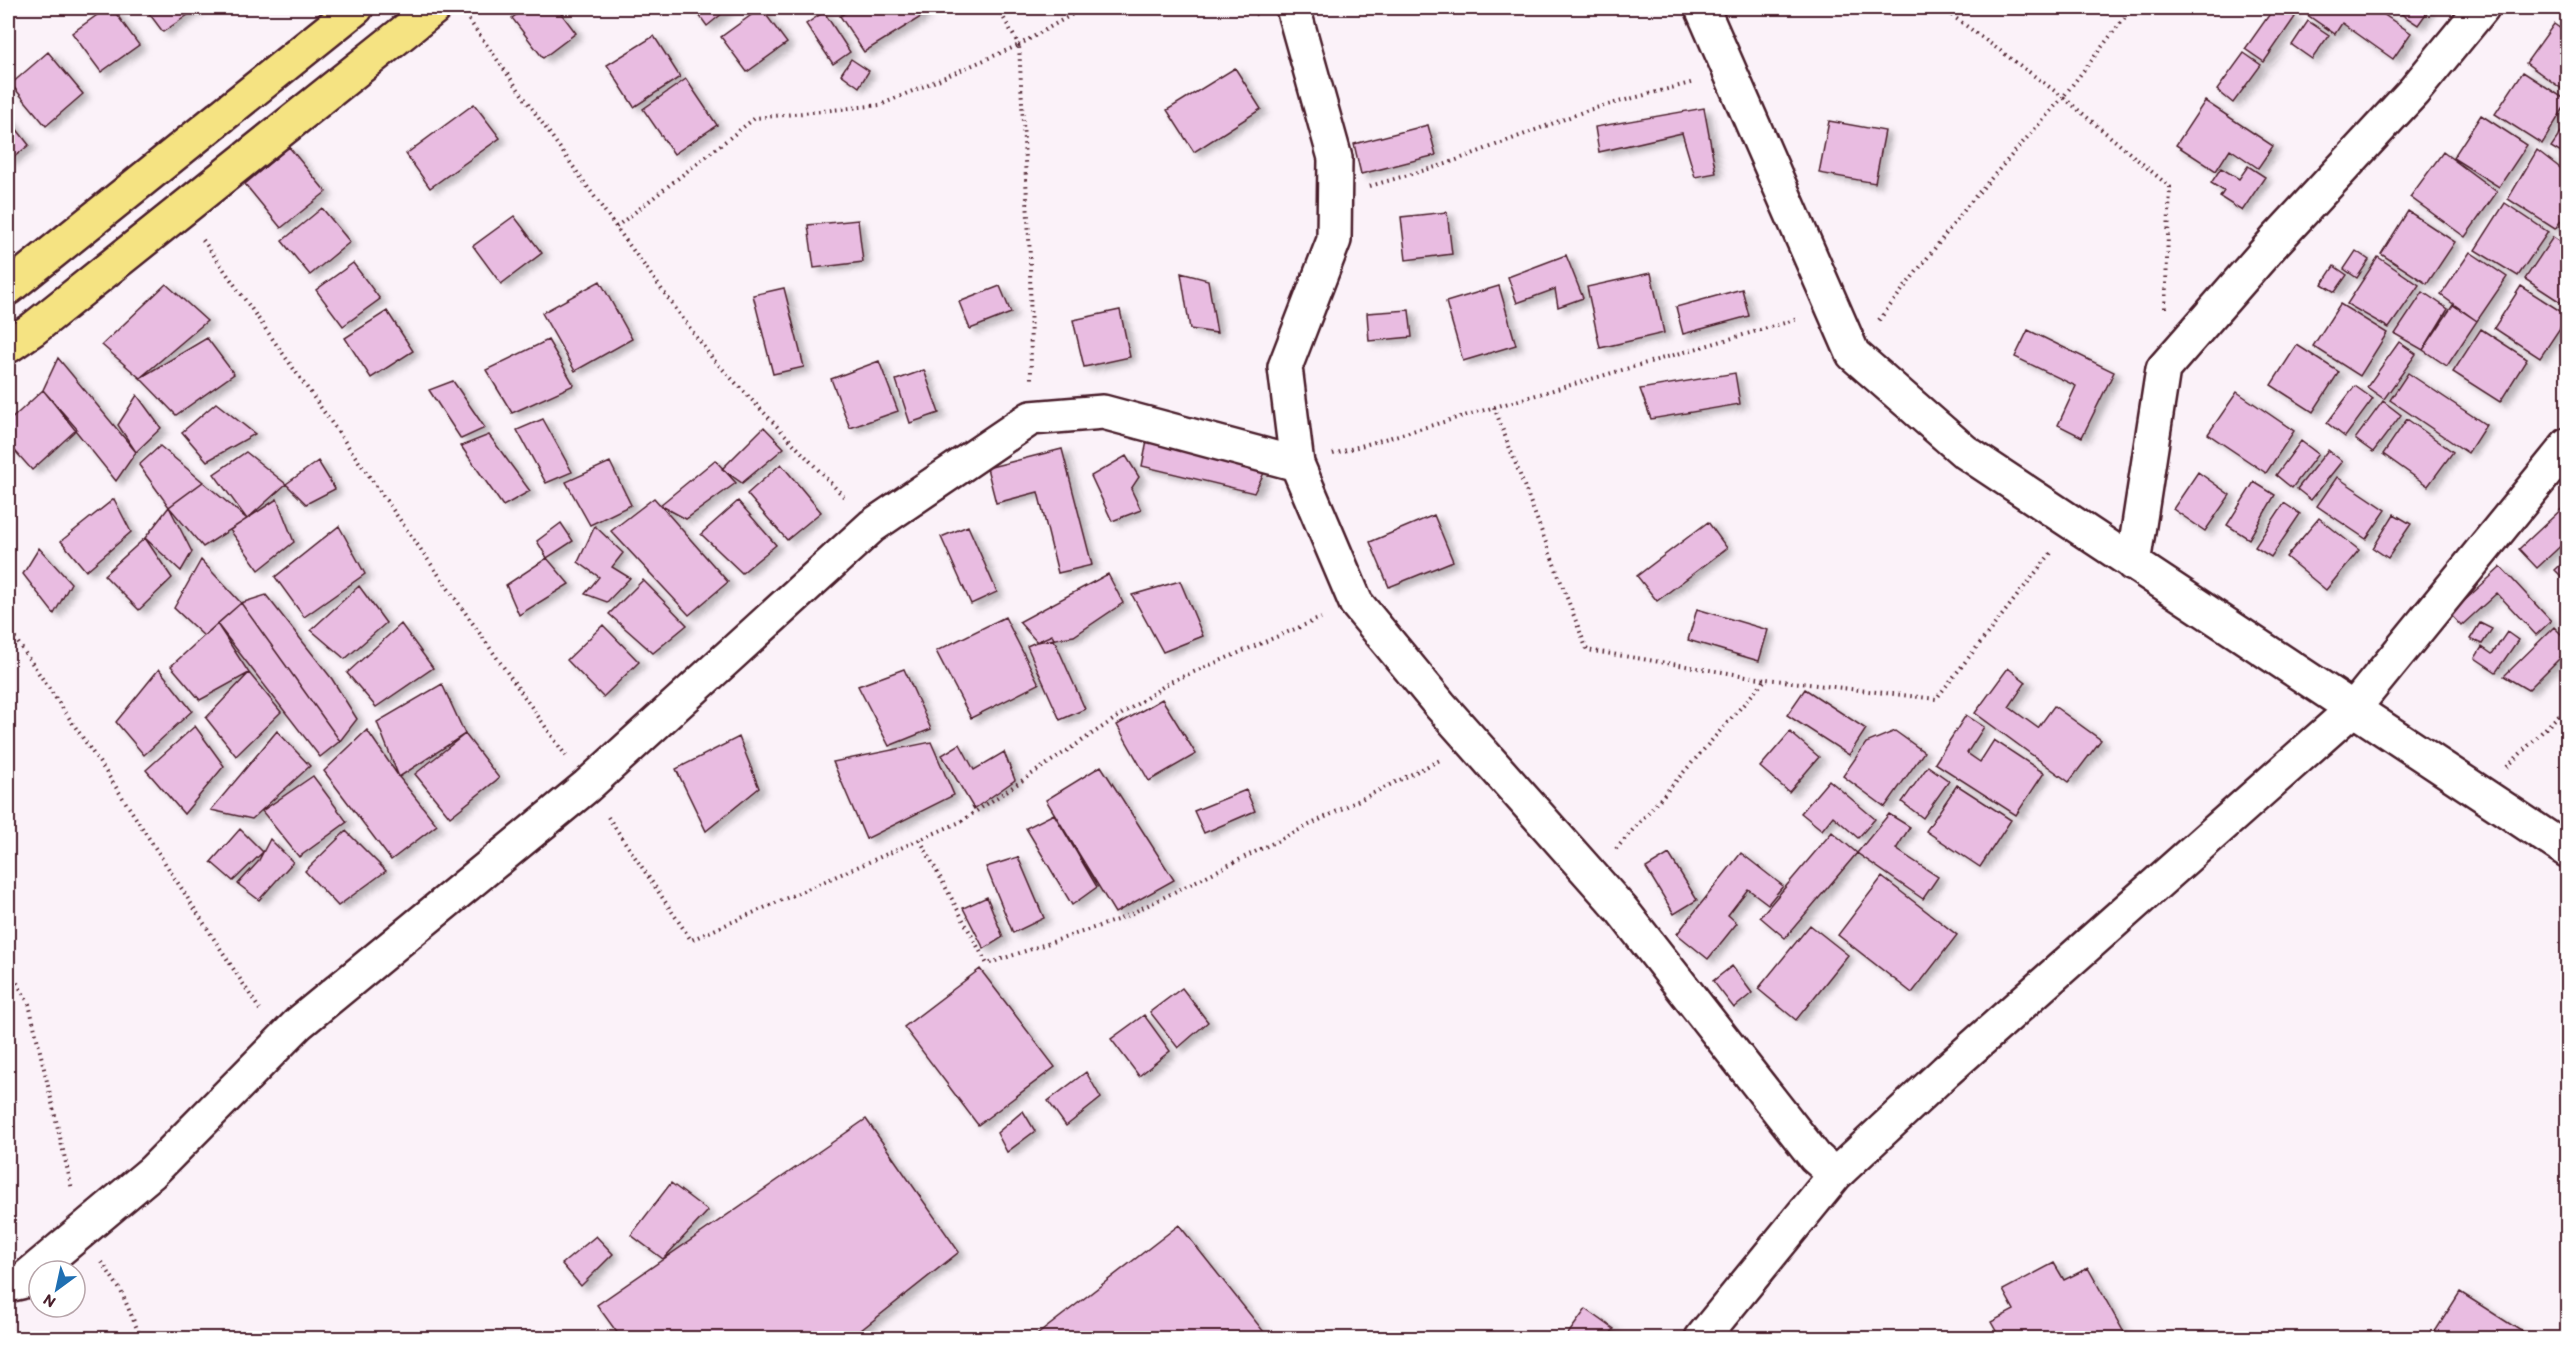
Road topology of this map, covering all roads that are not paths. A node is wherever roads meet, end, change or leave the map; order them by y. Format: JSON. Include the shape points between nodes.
{"nodes":[{"id":1,"x":356,"y":8,"type":"edge"},
{"id":2,"x":434,"y":8,"type":"edge"},
{"id":3,"x":1293,"y":8,"type":"edge"},
{"id":4,"x":1702,"y":8,"type":"edge"},
{"id":5,"x":2482,"y":8,"type":"edge"},
{"id":6,"x":8,"y":288,"type":"edge"},
{"id":7,"x":8,"y":346,"type":"edge"},
{"id":8,"x":2568,"y":445,"type":"edge"},
{"id":9,"x":1297,"y":464,"type":"junction"},
{"id":10,"x":2133,"y":564,"type":"junction"},
{"id":11,"x":2353,"y":709,"type":"junction"},
{"id":12,"x":2568,"y":851,"type":"edge"},
{"id":13,"x":1835,"y":1175,"type":"junction"},
{"id":14,"x":8,"y":1285,"type":"edge"},
{"id":15,"x":1702,"y":1338,"type":"edge"}],
"edges":[{"from":1,"to":6,"type":"main road"},
{"from":2,"to":7,"type":"main road"},
{"from":3,"to":9,"type":"street","via":[[1335,158],[1334,240],[1285,367]]},
{"from":4,"to":10,"type":"street","via":[[1852,354],[1964,451]]},
{"from":5,"to":10,"type":"street","via":[[2414,91],[2163,369]]},
{"from":8,"to":11,"type":"street"},
{"from":9,"to":13,"type":"street","via":[[1356,603],[1473,744],[1621,909],[1815,1157]]},
{"from":9,"to":14,"type":"street","via":[[1103,412],[1031,418],[872,526],[587,786],[308,1015],[152,1172],[21,1282]]},
{"from":10,"to":11,"type":"street"},
{"from":11,"to":12,"type":"street"},
{"from":11,"to":13,"type":"street","via":[[1946,1071]]},
{"from":13,"to":15,"type":"street"}]}
